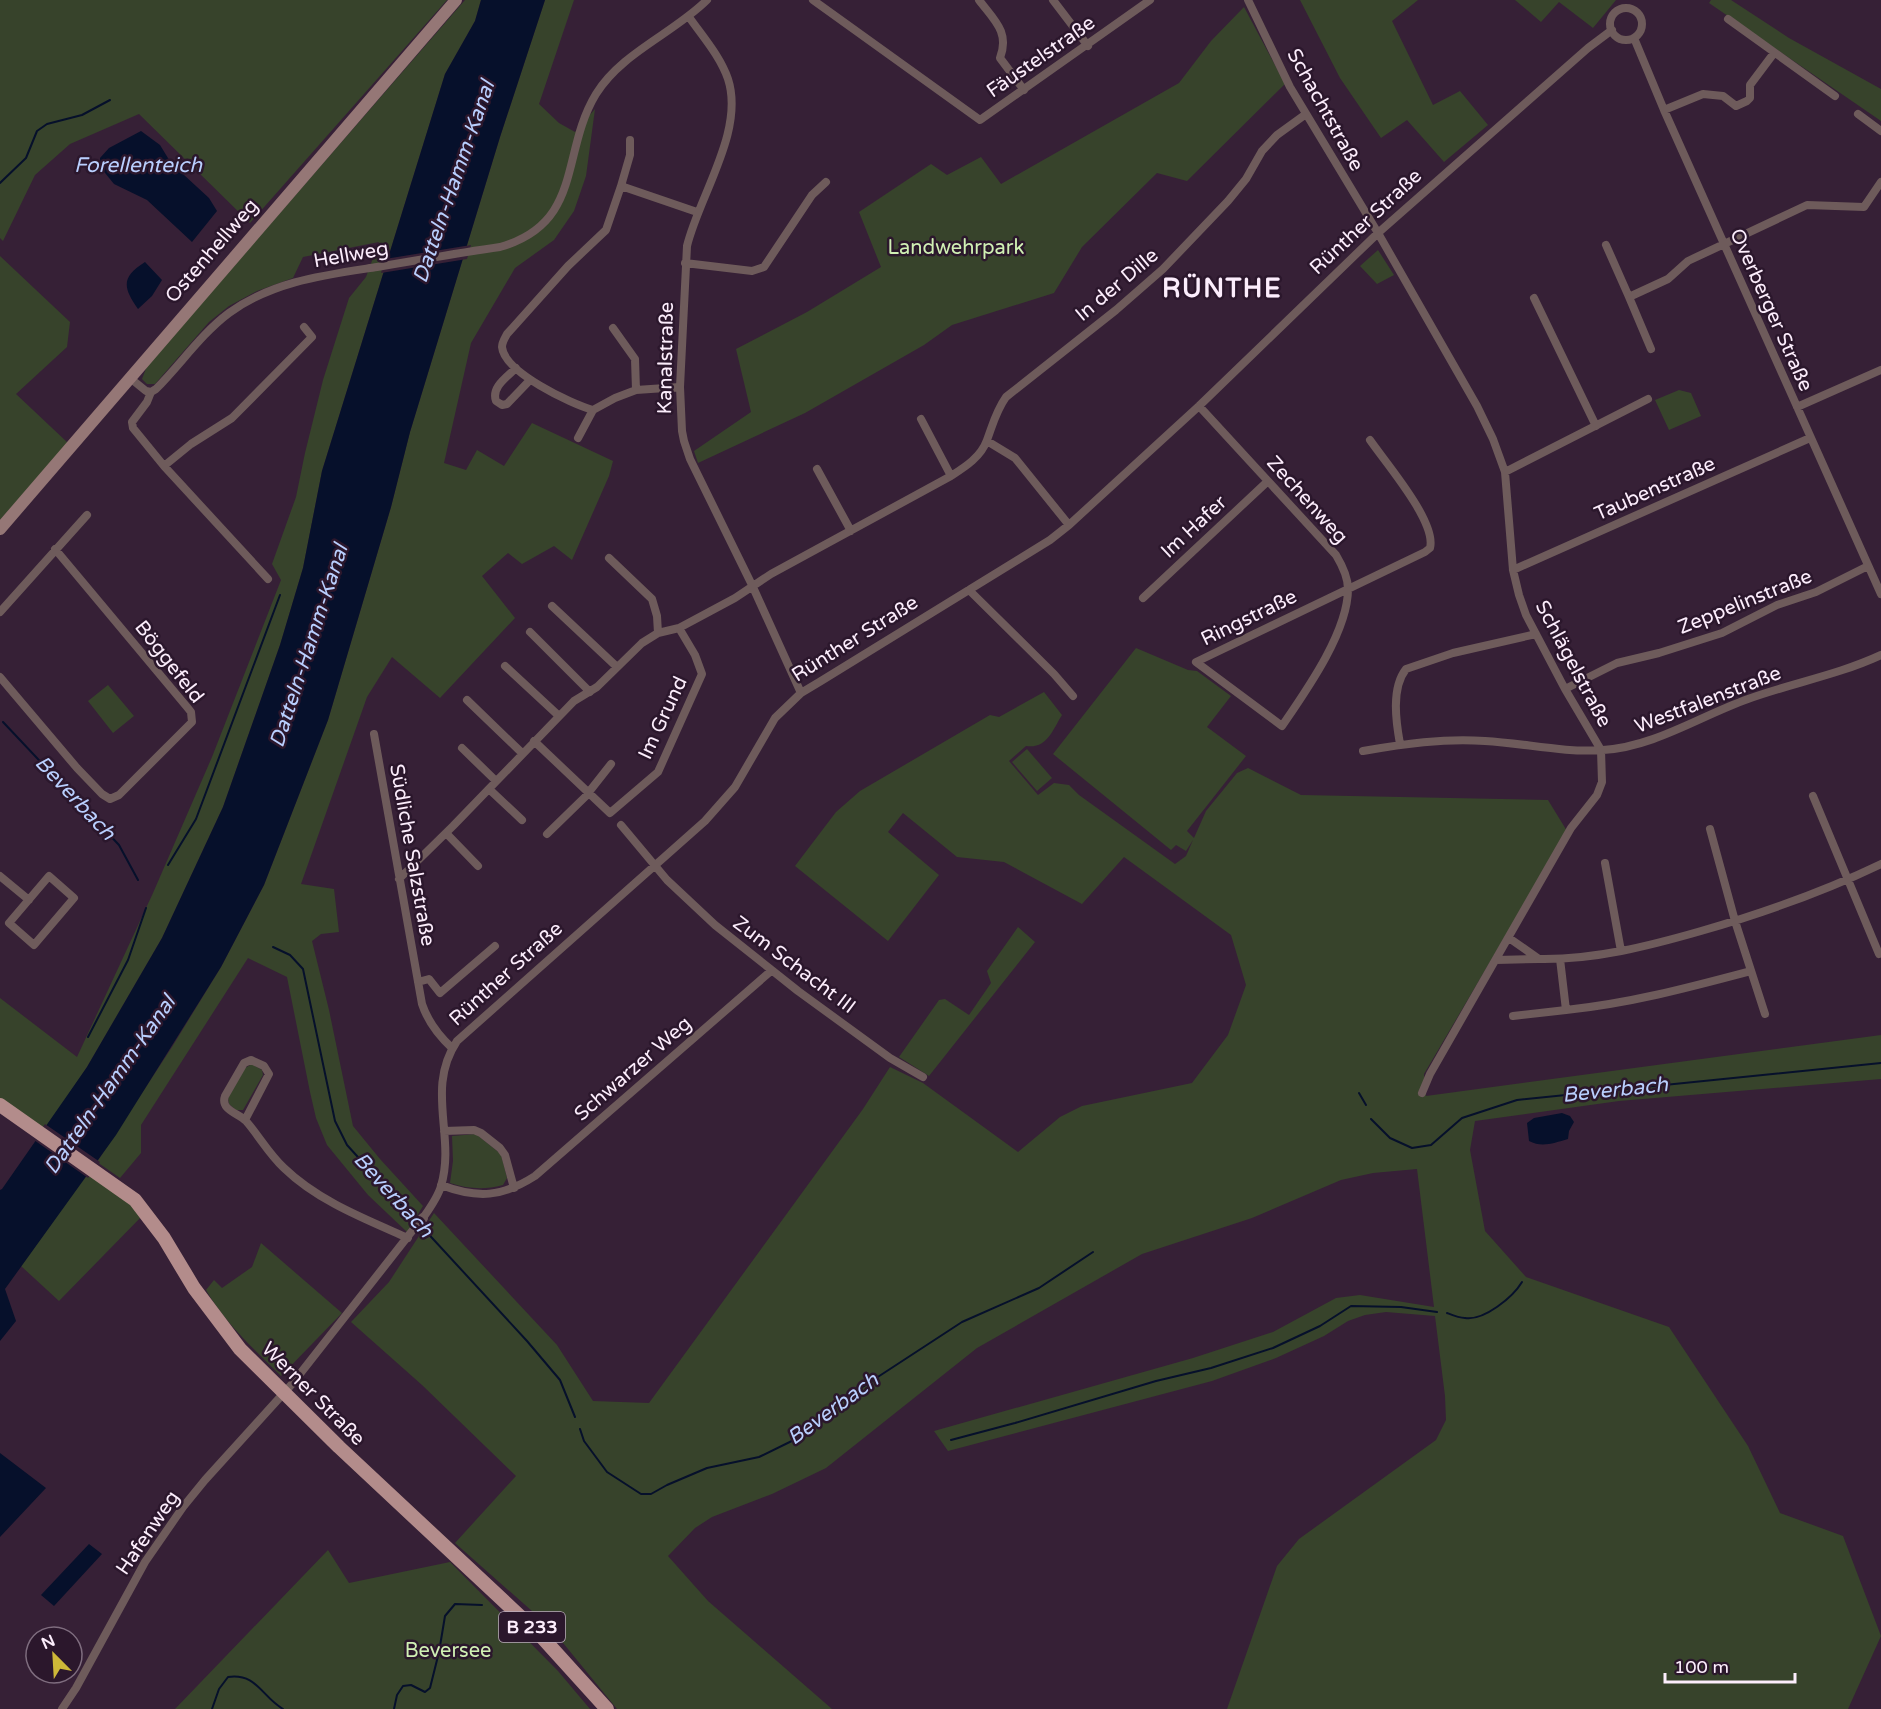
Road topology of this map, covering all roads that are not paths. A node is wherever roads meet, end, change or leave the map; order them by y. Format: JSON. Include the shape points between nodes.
{"nodes":[{"id":1,"x":456,"y":0,"type":"edge"},
{"id":2,"x":707,"y":0,"type":"edge"},
{"id":3,"x":813,"y":0,"type":"edge"},
{"id":4,"x":979,"y":0,"type":"edge"},
{"id":5,"x":1053,"y":0,"type":"edge"},
{"id":6,"x":1150,"y":0,"type":"edge"},
{"id":7,"x":1248,"y":0,"type":"edge"},
{"id":8,"x":1629,"y":4,"type":"edge"},
{"id":9,"x":689,"y":17,"type":"junction"},
{"id":10,"x":1728,"y":19,"type":"dead end"},
{"id":11,"x":1612,"y":30,"type":"junction"},
{"id":12,"x":1634,"y":38,"type":"junction"},
{"id":13,"x":1088,"y":46,"type":"junction"},
{"id":14,"x":1774,"y":52,"type":"junction"},
{"id":15,"x":1024,"y":90,"type":"junction"},
{"id":16,"x":1835,"y":96,"type":"dead end"},
{"id":17,"x":1664,"y":110,"type":"junction"},
{"id":18,"x":1306,"y":114,"type":"junction"},
{"id":19,"x":1858,"y":114,"type":"dead end"},
{"id":20,"x":1881,"y":130,"type":"edge"},
{"id":21,"x":630,"y":140,"type":"dead end"},
{"id":22,"x":826,"y":182,"type":"dead end"},
{"id":23,"x":1881,"y":182,"type":"edge"},
{"id":24,"x":621,"y":186,"type":"junction"},
{"id":25,"x":697,"y":212,"type":"junction"},
{"id":26,"x":1378,"y":233,"type":"junction"},
{"id":27,"x":1606,"y":245,"type":"dead end"},
{"id":28,"x":1724,"y":245,"type":"junction"},
{"id":29,"x":685,"y":263,"type":"junction"},
{"id":30,"x":1534,"y":297,"type":"dead end"},
{"id":31,"x":1629,"y":297,"type":"junction"},
{"id":32,"x":304,"y":327,"type":"dead end"},
{"id":33,"x":613,"y":328,"type":"dead end"},
{"id":34,"x":1651,"y":349,"type":"dead end"},
{"id":35,"x":516,"y":368,"type":"junction"},
{"id":36,"x":1881,"y":370,"type":"edge"},
{"id":37,"x":130,"y":378,"type":"junction"},
{"id":38,"x":530,"y":380,"type":"junction"},
{"id":39,"x":680,"y":387,"type":"junction"},
{"id":40,"x":636,"y":390,"type":"junction"},
{"id":41,"x":151,"y":392,"type":"junction"},
{"id":42,"x":1648,"y":399,"type":"dead end"},
{"id":43,"x":1199,"y":406,"type":"junction"},
{"id":44,"x":1797,"y":407,"type":"junction"},
{"id":45,"x":593,"y":410,"type":"junction"},
{"id":46,"x":921,"y":419,"type":"dead end"},
{"id":47,"x":1596,"y":426,"type":"junction"},
{"id":48,"x":578,"y":438,"type":"dead end"},
{"id":49,"x":1810,"y":438,"type":"junction"},
{"id":50,"x":1370,"y":440,"type":"dead end"},
{"id":51,"x":987,"y":441,"type":"junction"},
{"id":52,"x":164,"y":466,"type":"junction"},
{"id":53,"x":817,"y":469,"type":"dead end"},
{"id":54,"x":1505,"y":472,"type":"junction"},
{"id":55,"x":951,"y":476,"type":"junction"},
{"id":56,"x":1268,"y":481,"type":"junction"},
{"id":57,"x":87,"y":515,"type":"dead end"},
{"id":58,"x":1069,"y":525,"type":"junction"},
{"id":59,"x":0,"y":529,"type":"edge"},
{"id":60,"x":851,"y":531,"type":"junction"},
{"id":61,"x":56,"y":549,"type":"junction"},
{"id":62,"x":609,"y":558,"type":"dead end"},
{"id":63,"x":1868,"y":566,"type":"junction"},
{"id":64,"x":1513,"y":570,"type":"junction"},
{"id":65,"x":268,"y":579,"type":"dead end"},
{"id":66,"x":752,"y":585,"type":"junction"},
{"id":67,"x":1348,"y":588,"type":"junction"},
{"id":68,"x":969,"y":590,"type":"junction"},
{"id":69,"x":1881,"y":594,"type":"edge"},
{"id":70,"x":1143,"y":597,"type":"dead end"},
{"id":71,"x":552,"y":606,"type":"dead end"},
{"id":72,"x":0,"y":612,"type":"edge"},
{"id":73,"x":679,"y":628,"type":"junction"},
{"id":74,"x":530,"y":632,"type":"dead end"},
{"id":75,"x":658,"y":633,"type":"junction"},
{"id":76,"x":1536,"y":634,"type":"junction"},
{"id":77,"x":1881,"y":655,"type":"edge"},
{"id":78,"x":505,"y":666,"type":"dead end"},
{"id":79,"x":617,"y":667,"type":"junction"},
{"id":80,"x":0,"y":678,"type":"edge"},
{"id":81,"x":1564,"y":689,"type":"junction"},
{"id":82,"x":590,"y":692,"type":"junction"},
{"id":83,"x":801,"y":693,"type":"junction"},
{"id":84,"x":1073,"y":696,"type":"dead end"},
{"id":85,"x":467,"y":699,"type":"dead end"},
{"id":86,"x":559,"y":716,"type":"junction"},
{"id":87,"x":1282,"y":726,"type":"joint"},
{"id":88,"x":374,"y":734,"type":"dead end"},
{"id":89,"x":534,"y":741,"type":"junction"},
{"id":90,"x":1400,"y":744,"type":"junction"},
{"id":91,"x":462,"y":748,"type":"dead end"},
{"id":92,"x":1363,"y":750,"type":"dead end"},
{"id":93,"x":1601,"y":750,"type":"junction"},
{"id":94,"x":522,"y":753,"type":"junction"},
{"id":95,"x":611,"y":764,"type":"dead end"},
{"id":96,"x":496,"y":781,"type":"junction"},
{"id":97,"x":489,"y":789,"type":"junction"},
{"id":98,"x":589,"y":791,"type":"junction"},
{"id":99,"x":1813,"y":796,"type":"dead end"},
{"id":100,"x":522,"y":820,"type":"dead end"},
{"id":101,"x":621,"y":825,"type":"dead end"},
{"id":102,"x":1710,"y":829,"type":"dead end"},
{"id":103,"x":446,"y":833,"type":"junction"},
{"id":104,"x":547,"y":834,"type":"dead end"},
{"id":105,"x":1605,"y":863,"type":"dead end"},
{"id":106,"x":1881,"y":864,"type":"edge"},
{"id":107,"x":656,"y":865,"type":"junction"},
{"id":108,"x":478,"y":866,"type":"dead end"},
{"id":109,"x":0,"y":876,"type":"edge"},
{"id":110,"x":399,"y":879,"type":"junction"},
{"id":111,"x":1847,"y":880,"type":"junction"},
{"id":112,"x":29,"y":900,"type":"junction"},
{"id":113,"x":1735,"y":921,"type":"junction"},
{"id":114,"x":1509,"y":938,"type":"junction"},
{"id":115,"x":495,"y":946,"type":"dead end"},
{"id":116,"x":1621,"y":951,"type":"junction"},
{"id":117,"x":1879,"y":954,"type":"dead end"},
{"id":118,"x":1539,"y":959,"type":"junction"},
{"id":119,"x":1560,"y":959,"type":"junction"},
{"id":120,"x":1496,"y":960,"type":"junction"},
{"id":121,"x":771,"y":971,"type":"junction"},
{"id":122,"x":1750,"y":971,"type":"junction"},
{"id":123,"x":418,"y":982,"type":"junction"},
{"id":124,"x":1566,"y":1010,"type":"junction"},
{"id":125,"x":1766,"y":1014,"type":"dead end"},
{"id":126,"x":1513,"y":1016,"type":"dead end"},
{"id":127,"x":452,"y":1048,"type":"junction"},
{"id":128,"x":923,"y":1077,"type":"dead end"},
{"id":129,"x":1422,"y":1093,"type":"dead end"},
{"id":130,"x":0,"y":1105,"type":"edge"},
{"id":131,"x":245,"y":1120,"type":"junction"},
{"id":132,"x":444,"y":1131,"type":"junction"},
{"id":133,"x":441,"y":1185,"type":"junction"},
{"id":134,"x":514,"y":1188,"type":"junction"},
{"id":135,"x":408,"y":1238,"type":"junction"},
{"id":136,"x":284,"y":1393,"type":"junction"},
{"id":137,"x":62,"y":1709,"type":"edge"},
{"id":138,"x":607,"y":1709,"type":"edge"}],
"edges":[{"from":1,"to":37,"type":"main road","name":"Ostenhellweg"},
{"from":2,"to":9,"type":"street","name":"Hellweg"},
{"from":3,"to":15,"type":"street","name":"Fäustelstraße","via":[[980,120]]},
{"from":4,"to":15,"type":"street","via":[[1003,31],[1005,46],[1000,58]]},
{"from":5,"to":13,"type":"street"},
{"from":6,"to":13,"type":"street","name":"Fäustelstraße"},
{"from":7,"to":18,"type":"street","name":"Schachtstraße"},
{"from":8,"to":11,"type":"street","name":"Rünther Straße","via":[[1614,14]]},
{"from":8,"to":12,"type":"street","name":"Rünther Straße","via":[[1642,21]]},
{"from":9,"to":25,"type":"street","name":"Kanalstraße","via":[[719,59],[731,101],[725,140]]},
{"from":9,"to":41,"type":"street","name":"Hellweg","via":[[604,82],[582,122],[566,189],[551,216],[524,238],[486,249],[298,281],[274,289],[219,321]]},
{"from":10,"to":14,"type":"street"},
{"from":11,"to":12,"type":"street","via":[[1621,39]]},
{"from":11,"to":26,"type":"street","name":"Rünther Straße"},
{"from":12,"to":17,"type":"street","name":"Overberger Straße"},
{"from":13,"to":15,"type":"street","name":"Fäustelstraße"},
{"from":14,"to":16,"type":"street"},
{"from":14,"to":17,"type":"street","via":[[1750,86],[1747,101],[1736,106],[1723,96],[1703,94]]},
{"from":17,"to":28,"type":"street","name":"Overberger Straße"},
{"from":18,"to":26,"type":"street","name":"Schachtstraße"},
{"from":18,"to":51,"type":"street","name":"In der Dille","via":[[1262,151],[1228,201],[1163,269],[1006,397],[995,414]]},
{"from":19,"to":20,"type":"street"},
{"from":21,"to":24,"type":"street"},
{"from":22,"to":29,"type":"street","via":[[812,195],[764,267],[752,271]]},
{"from":23,"to":28,"type":"street","via":[[1864,207],[1807,204]]},
{"from":24,"to":25,"type":"street"},
{"from":24,"to":35,"type":"street","via":[[606,230],[568,266],[503,341],[505,356]]},
{"from":25,"to":29,"type":"street","name":"Kanalstraße"},
{"from":26,"to":43,"type":"street","name":"Rünther Straße"},
{"from":26,"to":54,"type":"street","name":"Schlägelstraße","via":[[1477,406]]},
{"from":27,"to":31,"type":"street"},
{"from":28,"to":31,"type":"street","via":[[1688,261],[1668,279]]},
{"from":28,"to":44,"type":"street","name":"Overberger Straße"},
{"from":29,"to":39,"type":"street","name":"Kanalstraße"},
{"from":30,"to":47,"type":"street"},
{"from":31,"to":34,"type":"street"},
{"from":32,"to":52,"type":"street","via":[[312,337],[232,418]]},
{"from":33,"to":40,"type":"street","via":[[635,359]]},
{"from":35,"to":38,"type":"street"},
{"from":35,"to":38,"type":"street","via":[[496,388],[496,401],[507,404]]},
{"from":36,"to":44,"type":"street"},
{"from":37,"to":41,"type":"street"},
{"from":37,"to":59,"type":"main road","name":"Ostenhellweg"},
{"from":38,"to":45,"type":"street"},
{"from":39,"to":40,"type":"street"},
{"from":39,"to":66,"type":"street","name":"Kanalstraße","via":[[687,451]]},
{"from":40,"to":45,"type":"street"},
{"from":41,"to":52,"type":"street","name":"Hellweg","via":[[132,422],[133,428]]},
{"from":42,"to":47,"type":"street"},
{"from":43,"to":56,"type":"street","name":"Zechenweg"},
{"from":43,"to":58,"type":"street","name":"Rünther Straße"},
{"from":44,"to":49,"type":"street","name":"Overberger Straße"},
{"from":45,"to":48,"type":"street"},
{"from":46,"to":55,"type":"street"},
{"from":47,"to":54,"type":"street"},
{"from":49,"to":63,"type":"street","name":"Overberger Straße"},
{"from":49,"to":64,"type":"street","name":"Taubenstraße"},
{"from":50,"to":67,"type":"street","via":[[1418,507],[1432,541],[1425,552]]},
{"from":51,"to":55,"type":"street","name":"In der Dille","via":[[973,460]]},
{"from":51,"to":58,"type":"street","via":[[1015,458]]},
{"from":52,"to":65,"type":"street"},
{"from":53,"to":60,"type":"street"},
{"from":54,"to":64,"type":"street","name":"Schlägelstraße"},
{"from":55,"to":60,"type":"street","name":"In der Dille"},
{"from":56,"to":67,"type":"street","name":"Zechenweg","via":[[1336,555]]},
{"from":56,"to":70,"type":"street","name":"Im Hafer"},
{"from":57,"to":61,"type":"street"},
{"from":58,"to":68,"type":"street","name":"Rünther Straße"},
{"from":60,"to":66,"type":"street","name":"In der Dille"},
{"from":61,"to":72,"type":"street"},
{"from":61,"to":80,"type":"street","name":"Böggefeld","via":[[191,712],[192,722],[119,795],[110,799],[77,768]]},
{"from":62,"to":75,"type":"street","via":[[652,599]]},
{"from":63,"to":69,"type":"street","name":"Overberger Straße"},
{"from":63,"to":81,"type":"street","name":"Zeppelinstraße","via":[[1722,633],[1617,663]]},
{"from":64,"to":76,"type":"street","name":"Schlägelstraße"},
{"from":66,"to":73,"type":"street","name":"In der Dille"},
{"from":66,"to":83,"type":"street","name":"Kanalstraße"},
{"from":67,"to":87,"type":"street","name":"Zechenweg","via":[[1345,614],[1333,640]]},
{"from":67,"to":87,"type":"street","name":"Ringstraße","via":[[1196,662]]},
{"from":68,"to":83,"type":"street","name":"Rünther Straße"},
{"from":68,"to":84,"type":"street"},
{"from":71,"to":79,"type":"street"},
{"from":73,"to":75,"type":"street","name":"In der Dille"},
{"from":73,"to":98,"type":"street","name":"Im Grund","via":[[702,674],[658,772],[610,813]]},
{"from":74,"to":82,"type":"street"},
{"from":75,"to":79,"type":"street","via":[[642,642]]},
{"from":76,"to":81,"type":"street","name":"Schlägelstraße"},
{"from":76,"to":90,"type":"street","via":[[1453,653],[1406,669],[1400,680],[1396,707]]},
{"from":77,"to":93,"type":"street","name":"Westfalenstraße","via":[[1838,673],[1747,699],[1634,746]]},
{"from":78,"to":86,"type":"street"},
{"from":79,"to":82,"type":"street"},
{"from":81,"to":93,"type":"street","name":"Schlägelstraße"},
{"from":82,"to":86,"type":"street"},
{"from":83,"to":107,"type":"street","name":"Rünther Straße","via":[[775,718],[722,803]]},
{"from":85,"to":94,"type":"street"},
{"from":86,"to":89,"type":"street"},
{"from":88,"to":110,"type":"street","name":"Südliche Salzstraße"},
{"from":89,"to":94,"type":"street"},
{"from":89,"to":98,"type":"street","name":"Im Grund"},
{"from":90,"to":92,"type":"street","name":"Westfalenstraße"},
{"from":90,"to":93,"type":"street","name":"Westfalenstraße","via":[[1484,741]]},
{"from":91,"to":96,"type":"street"},
{"from":93,"to":114,"type":"street","name":"Schlägelstraße","via":[[1602,782],[1597,795],[1571,828]]},
{"from":94,"to":96,"type":"street"},
{"from":95,"to":98,"type":"street","name":"Im Grund"},
{"from":96,"to":97,"type":"street"},
{"from":97,"to":100,"type":"street"},
{"from":97,"to":103,"type":"street"},
{"from":98,"to":104,"type":"street","name":"Im Grund"},
{"from":99,"to":111,"type":"street"},
{"from":101,"to":107,"type":"street"},
{"from":102,"to":113,"type":"street"},
{"from":103,"to":108,"type":"street"},
{"from":103,"to":110,"type":"street"},
{"from":105,"to":116,"type":"street"},
{"from":106,"to":111,"type":"street"},
{"from":107,"to":121,"type":"street","name":"Zum Schacht III","via":[[715,925]]},
{"from":107,"to":127,"type":"street","name":"Rünther Straße","via":[[479,1019]]},
{"from":109,"to":112,"type":"street"},
{"from":110,"to":123,"type":"street","name":"Südliche Salzstraße"},
{"from":111,"to":113,"type":"street"},
{"from":111,"to":117,"type":"street"},
{"from":112,"to":112,"type":"street","via":[[9,923],[34,945],[74,898],[49,876]]},
{"from":113,"to":116,"type":"street"},
{"from":113,"to":122,"type":"street"},
{"from":114,"to":118,"type":"street"},
{"from":114,"to":120,"type":"street","name":"Schlägelstraße"},
{"from":115,"to":123,"type":"street","via":[[440,993],[429,980]]},
{"from":116,"to":119,"type":"street"},
{"from":118,"to":119,"type":"street"},
{"from":118,"to":120,"type":"street"},
{"from":119,"to":124,"type":"street"},
{"from":120,"to":129,"type":"street","name":"Schlägelstraße"},
{"from":121,"to":128,"type":"street","name":"Zum Schacht III","via":[[890,1058]]},
{"from":121,"to":134,"type":"street","name":"Schwarzer Weg","via":[[535,1176]]},
{"from":122,"to":124,"type":"street","via":[[1648,998]]},
{"from":122,"to":125,"type":"street"},
{"from":123,"to":127,"type":"street","name":"Südliche Salzstraße","via":[[430,1023]]},
{"from":124,"to":126,"type":"street"},
{"from":127,"to":132,"type":"street","name":"Rünther Straße","via":[[440,1090]]},
{"from":130,"to":136,"type":"main road","name":"Werner Straße","number":"B 233","via":[[135,1200],[154,1222],[219,1323]]},
{"from":131,"to":131,"type":"street","via":[[228,1109],[223,1099],[244,1063],[251,1060],[264,1066],[268,1074]]},
{"from":131,"to":135,"type":"street","via":[[272,1156],[310,1189],[335,1205]]},
{"from":132,"to":133,"type":"street","name":"Rünther Straße"},
{"from":132,"to":134,"type":"street","via":[[481,1132],[500,1148]]},
{"from":133,"to":134,"type":"street","name":"Schwarzer Weg","via":[[489,1195]]},
{"from":133,"to":135,"type":"street","name":"Rünther Straße"},
{"from":135,"to":136,"type":"street","name":"Rünther Straße"},
{"from":136,"to":137,"type":"street","name":"Hafenweg","via":[[179,1513],[145,1562]]},
{"from":136,"to":138,"type":"main road","name":"Werner Straße","number":"B 233","via":[[540,1635]]}]}
